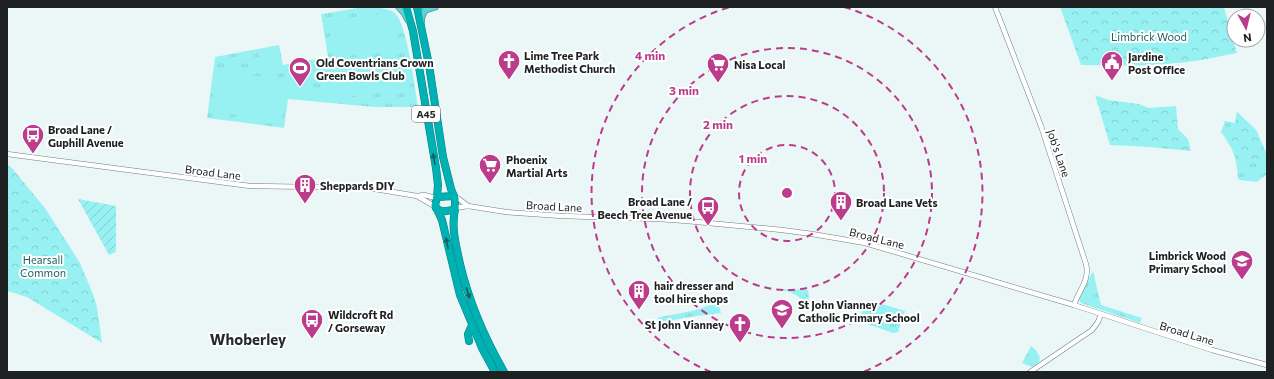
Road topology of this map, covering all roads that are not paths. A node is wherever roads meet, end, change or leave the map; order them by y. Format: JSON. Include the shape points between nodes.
{"nodes":[{"id":1,"x":399,"y":7,"type":"edge"},
{"id":2,"x":406,"y":7,"type":"edge"},
{"id":3,"x":417,"y":7,"type":"edge"},
{"id":4,"x":435,"y":7,"type":"edge"},
{"id":5,"x":995,"y":7,"type":"edge"},
{"id":6,"x":421,"y":27,"type":"junction"},
{"id":7,"x":413,"y":31,"type":"junction"},
{"id":8,"x":7,"y":154,"type":"edge"},
{"id":9,"x":417,"y":196,"type":"junction"},
{"id":10,"x":454,"y":197,"type":"junction"},
{"id":11,"x":436,"y":198,"type":"junction"},
{"id":12,"x":468,"y":206,"type":"junction"},
{"id":13,"x":436,"y":207,"type":"junction"},
{"id":14,"x":455,"y":209,"type":"junction"},
{"id":15,"x":1074,"y":305,"type":"junction"},
{"id":16,"x":1101,"y":314,"type":"junction"},
{"id":17,"x":472,"y":325,"type":"junction"},
{"id":18,"x":470,"y":340,"type":"dead end"},
{"id":19,"x":1267,"y":365,"type":"edge"},
{"id":20,"x":495,"y":372,"type":"edge"},
{"id":21,"x":504,"y":372,"type":"edge"},
{"id":22,"x":1030,"y":372,"type":"edge"}],
"edges":[{"from":1,"to":7,"type":"main road","via":[[406,14]]},
{"from":2,"to":7,"type":"highway","number":"A45"},
{"from":3,"to":6,"type":"highway","number":"A45"},
{"from":4,"to":6,"type":"main road","via":[[425,10]]},
{"from":5,"to":15,"type":"street","name":"Job's Lane","via":[[1041,126],[1086,264],[1088,275]]},
{"from":6,"to":10,"type":"highway","number":"A45","via":[[443,157]]},
{"from":11,"to":7,"type":"highway","number":"A45","one_way":true,"via":[[436,168]]},
{"from":8,"to":9,"type":"street","name":"Broad Lane","via":[[250,186],[369,188]]},
{"from":9,"to":11,"type":"street","name":"Broad Lane"},
{"from":9,"to":13,"type":"street","name":"Broad Lane"},
{"from":10,"to":11,"type":"highway"},
{"from":10,"to":12,"type":"street","name":"Broad Lane"},
{"from":10,"to":14,"type":"highway"},
{"from":11,"to":13,"type":"highway"},
{"from":12,"to":14,"type":"street","name":"Broad Lane"},
{"from":12,"to":15,"type":"street","name":"Broad Lane","via":[[562,216],[674,220],[824,236],[865,243]]},
{"from":13,"to":14,"type":"highway","via":[[444,211]]},
{"from":17,"to":13,"type":"highway","one_way":true,"via":[[460,295],[442,220]]},
{"from":14,"to":21,"type":"highway","one_way":true,"via":[[453,227],[467,291],[486,338]]},
{"from":15,"to":16,"type":"street","name":"Broad Lane"},
{"from":16,"to":19,"type":"street","name":"Broad Lane"},
{"from":16,"to":22,"type":"street","via":[[1092,330]]},
{"from":17,"to":18,"type":"highway","via":[[468,334]]},
{"from":17,"to":20,"type":"highway"}]}
